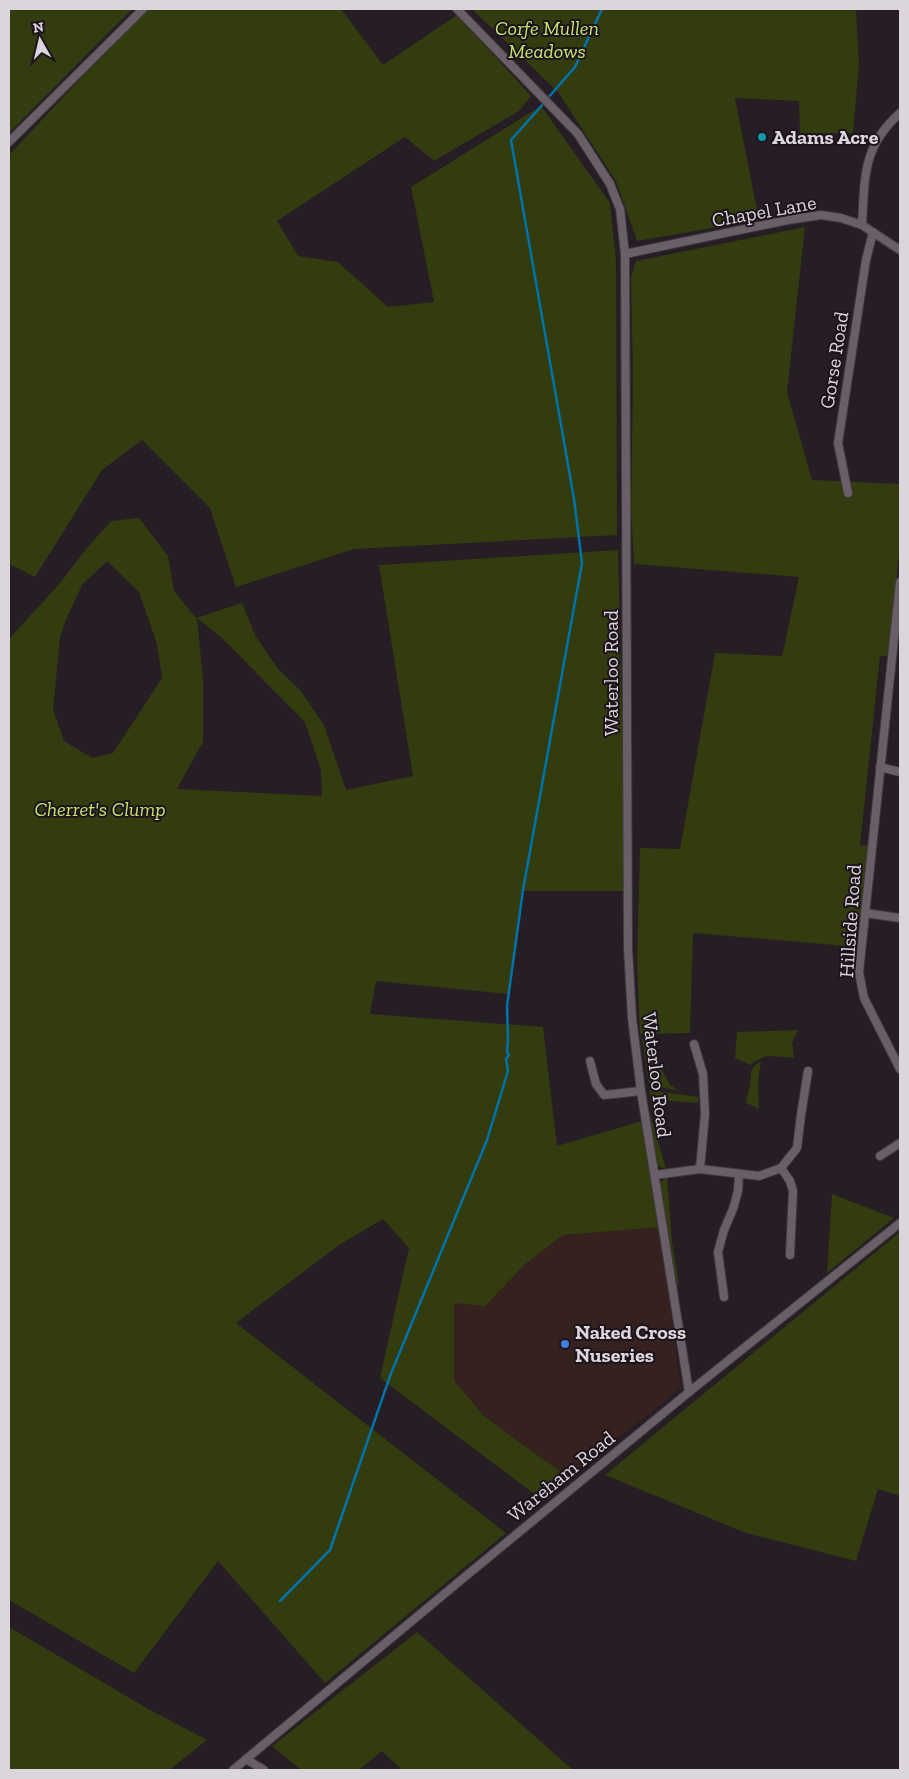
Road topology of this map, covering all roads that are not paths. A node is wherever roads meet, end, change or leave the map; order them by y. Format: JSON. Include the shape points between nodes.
{"nodes":[{"id":1,"x":143,"y":9,"type":"edge"},
{"id":2,"x":457,"y":9,"type":"edge"},
{"id":3,"x":900,"y":113,"type":"edge"},
{"id":4,"x":9,"y":142,"type":"edge"},
{"id":5,"x":862,"y":225,"type":"junction"},
{"id":6,"x":874,"y":232,"type":"junction"},
{"id":7,"x":900,"y":250,"type":"edge"},
{"id":8,"x":625,"y":254,"type":"junction"},
{"id":9,"x":848,"y":493,"type":"dead end"},
{"id":10,"x":900,"y":582,"type":"edge"},
{"id":11,"x":880,"y":767,"type":"junction"},
{"id":12,"x":900,"y":772,"type":"edge"},
{"id":13,"x":865,"y":913,"type":"junction"},
{"id":14,"x":900,"y":918,"type":"edge"},
{"id":15,"x":694,"y":1044,"type":"dead end"},
{"id":16,"x":590,"y":1061,"type":"dead end"},
{"id":17,"x":900,"y":1069,"type":"edge"},
{"id":18,"x":808,"y":1071,"type":"dead end"},
{"id":19,"x":640,"y":1091,"type":"junction"},
{"id":20,"x":900,"y":1143,"type":"edge"},
{"id":21,"x":880,"y":1156,"type":"dead end"},
{"id":22,"x":781,"y":1168,"type":"junction"},
{"id":23,"x":700,"y":1169,"type":"junction"},
{"id":24,"x":739,"y":1174,"type":"junction"},
{"id":25,"x":655,"y":1175,"type":"junction"},
{"id":26,"x":900,"y":1223,"type":"edge"},
{"id":27,"x":790,"y":1255,"type":"dead end"},
{"id":28,"x":724,"y":1297,"type":"dead end"},
{"id":29,"x":689,"y":1392,"type":"junction"},
{"id":30,"x":246,"y":1759,"type":"junction"},
{"id":31,"x":233,"y":1770,"type":"edge"},
{"id":32,"x":264,"y":1770,"type":"edge"}],
"edges":[{"from":1,"to":4,"type":"street"},
{"from":2,"to":8,"type":"street","name":"Waterloo Road","via":[[578,134],[610,184],[620,209]]},
{"from":3,"to":5,"type":"street","via":[[877,138],[870,153],[865,173]]},
{"from":5,"to":6,"type":"street","name":"Chapel Lane"},
{"from":5,"to":8,"type":"street","name":"Chapel Lane","via":[[822,216],[788,220]]},
{"from":6,"to":7,"type":"street","name":"Chapel Lane"},
{"from":6,"to":9,"type":"street","name":"Gorse Road","via":[[866,260],[838,442]]},
{"from":8,"to":19,"type":"street","name":"Waterloo Road","via":[[628,948]]},
{"from":10,"to":11,"type":"street","name":"Hillside Road"},
{"from":11,"to":12,"type":"street"},
{"from":11,"to":13,"type":"street","name":"Hillside Road"},
{"from":13,"to":14,"type":"street"},
{"from":13,"to":17,"type":"street","name":"Hillside Road","via":[[859,972],[864,998]]},
{"from":15,"to":23,"type":"street","via":[[703,1074],[706,1114]]},
{"from":16,"to":19,"type":"street","via":[[596,1084],[604,1095]]},
{"from":18,"to":22,"type":"street","via":[[797,1148]]},
{"from":19,"to":25,"type":"street","name":"Waterloo Road"},
{"from":20,"to":21,"type":"street"},
{"from":22,"to":24,"type":"street","via":[[759,1176]]},
{"from":22,"to":27,"type":"street","via":[[790,1181],[792,1191]]},
{"from":23,"to":24,"type":"street"},
{"from":23,"to":25,"type":"street"},
{"from":24,"to":28,"type":"street","via":[[738,1191],[718,1252]]},
{"from":25,"to":29,"type":"street","name":"Waterloo Road"},
{"from":26,"to":29,"type":"street","name":"Wareham Road"},
{"from":29,"to":30,"type":"street","name":"Wareham Road"},
{"from":30,"to":31,"type":"street","name":"Wareham Road"},
{"from":30,"to":32,"type":"street"}]}
